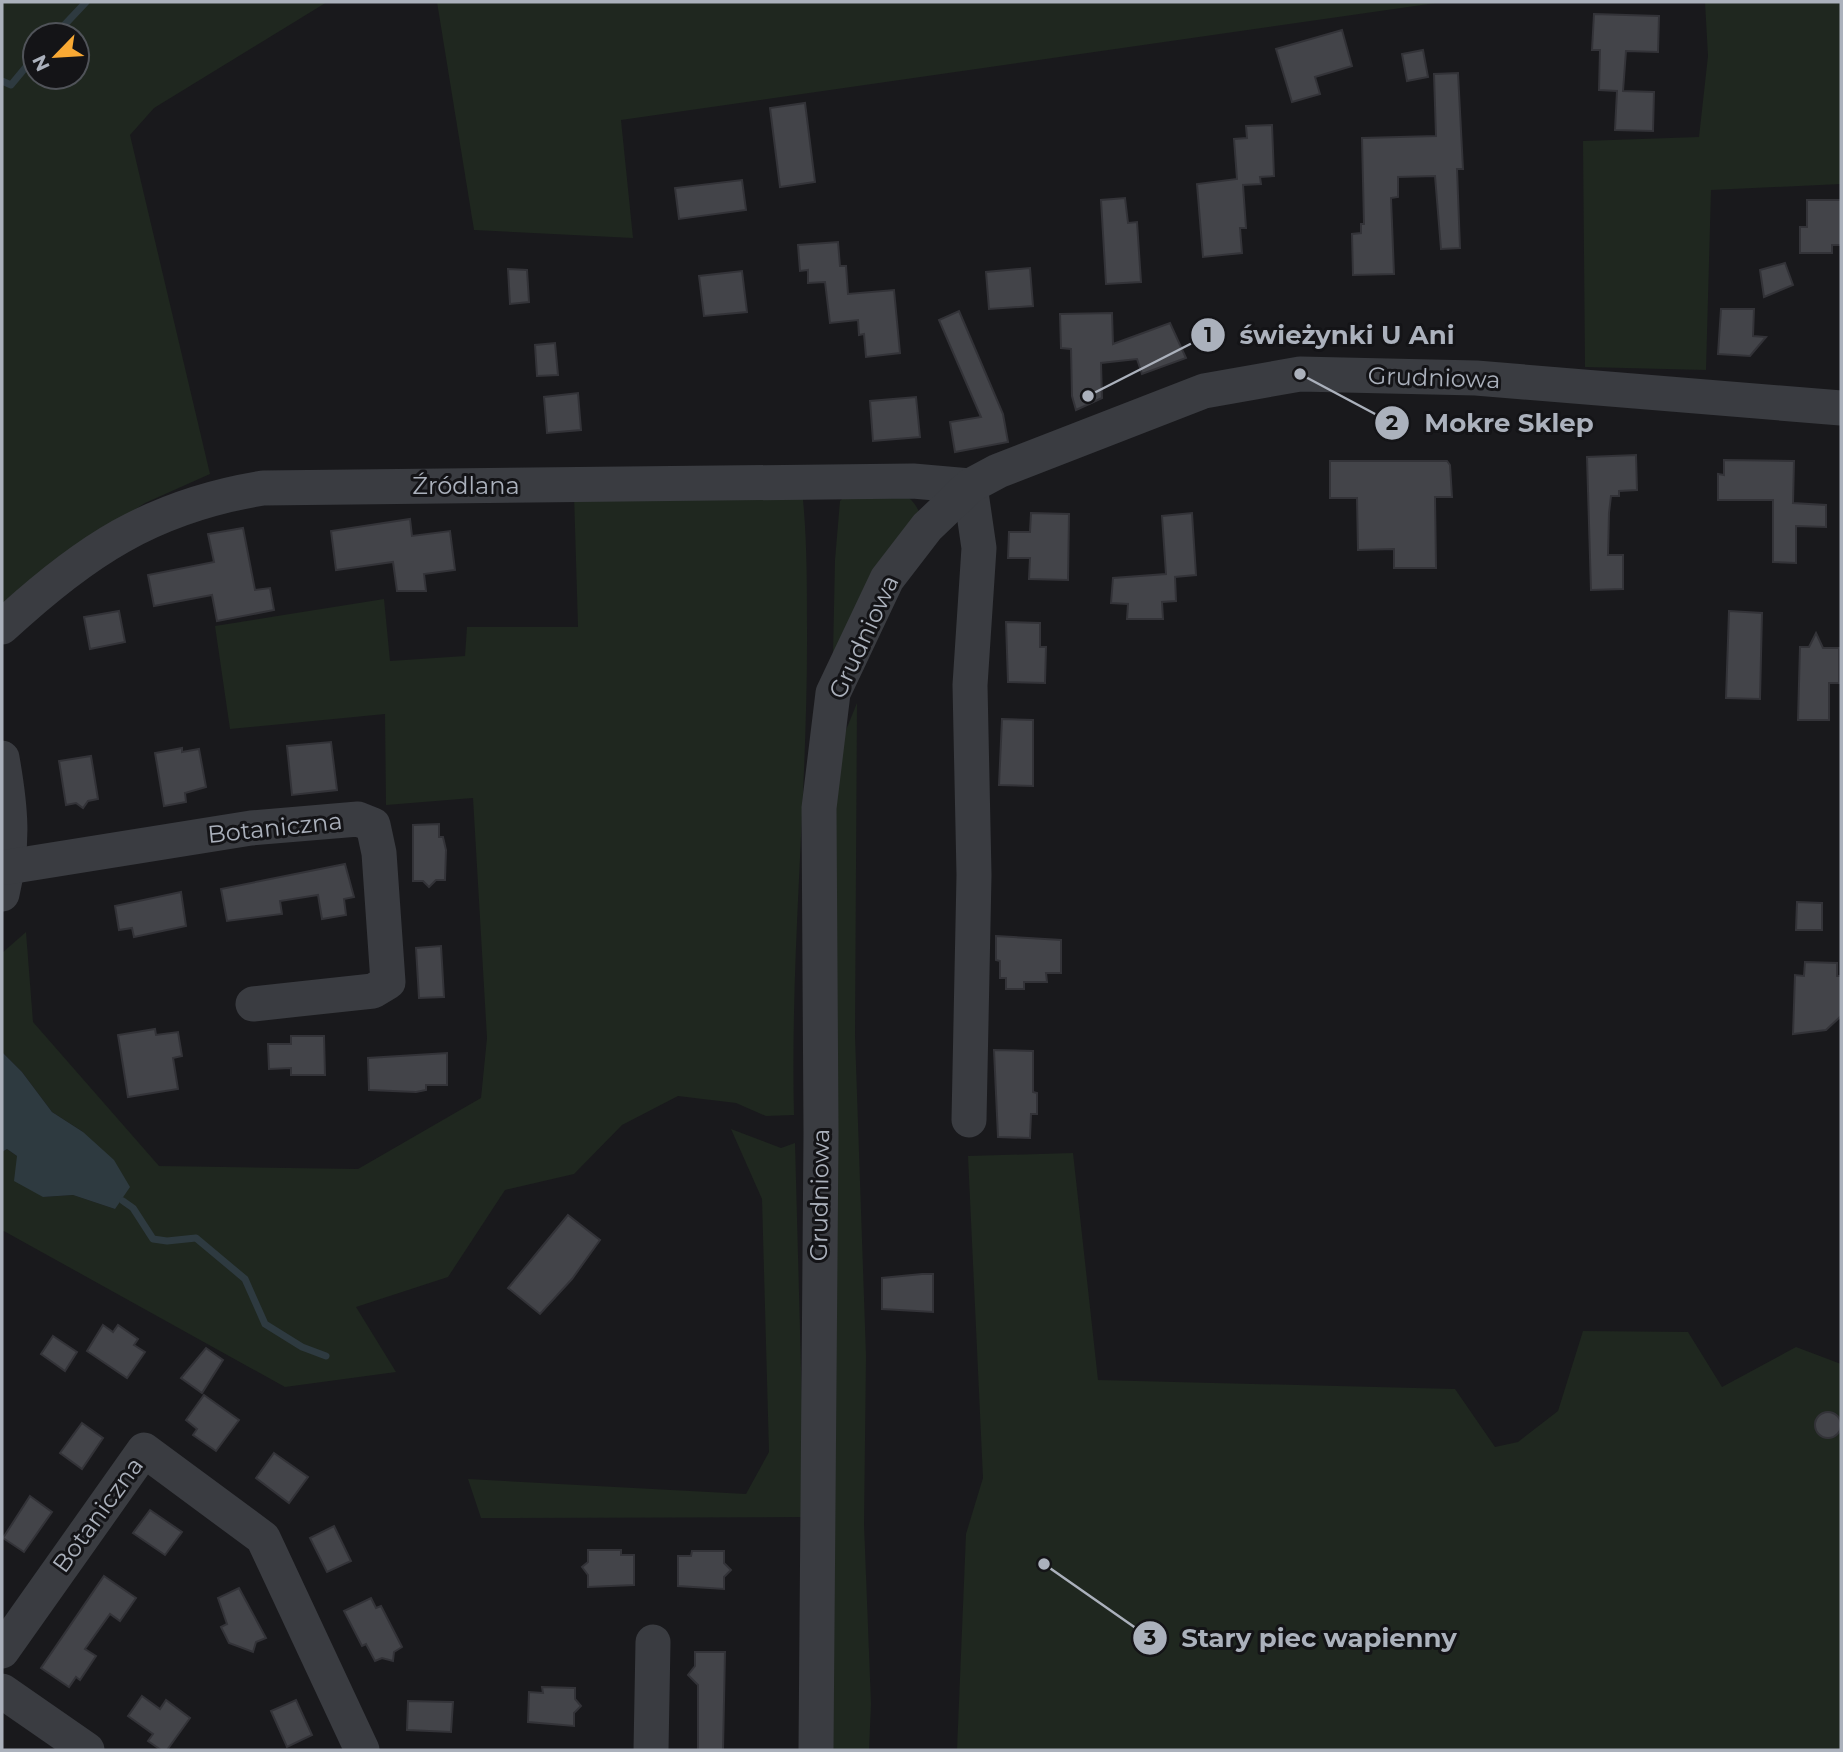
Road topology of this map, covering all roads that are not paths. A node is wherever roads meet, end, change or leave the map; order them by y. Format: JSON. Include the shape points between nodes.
{"nodes":[{"id":1,"x":1841,"y":408,"type":"edge"},
{"id":2,"x":970,"y":486,"type":"junction"},
{"id":3,"x":2,"y":628,"type":"edge"},
{"id":4,"x":2,"y":758,"type":"edge"},
{"id":5,"x":5,"y":881,"type":"edge"},
{"id":6,"x":253,"y":1004,"type":"dead end"},
{"id":7,"x":969,"y":1120,"type":"dead end"},
{"id":8,"x":653,"y":1642,"type":"dead end"},
{"id":9,"x":2,"y":1651,"type":"edge"},
{"id":10,"x":2,"y":1691,"type":"edge"},
{"id":11,"x":87,"y":1750,"type":"edge"},
{"id":12,"x":362,"y":1750,"type":"edge"},
{"id":13,"x":651,"y":1750,"type":"edge"},
{"id":14,"x":816,"y":1750,"type":"edge"}],
"edges":[{"from":1,"to":2,"type":"street","name":"Grudniowa","via":[[1476,378],[1300,374],[1204,391]]},
{"from":2,"to":3,"type":"street","name":"Źródlana","via":[[913,481],[262,488],[184,506],[133,528],[55,578]]},
{"from":2,"to":7,"type":"street","via":[[979,548],[970,685],[974,876]]},
{"from":2,"to":14,"type":"street","name":"Grudniowa","via":[[927,527],[887,579],[833,693],[819,807]]},
{"from":4,"to":5,"type":"street","name":"Botaniczna","via":[[12,824]]},
{"from":5,"to":6,"type":"street","name":"Botaniczna","via":[[251,828],[358,819],[373,825],[388,982],[373,991]]},
{"from":8,"to":13,"type":"street"},
{"from":9,"to":12,"type":"street","name":"Botaniczna","via":[[144,1450],[263,1538]]},
{"from":10,"to":11,"type":"street"}]}
